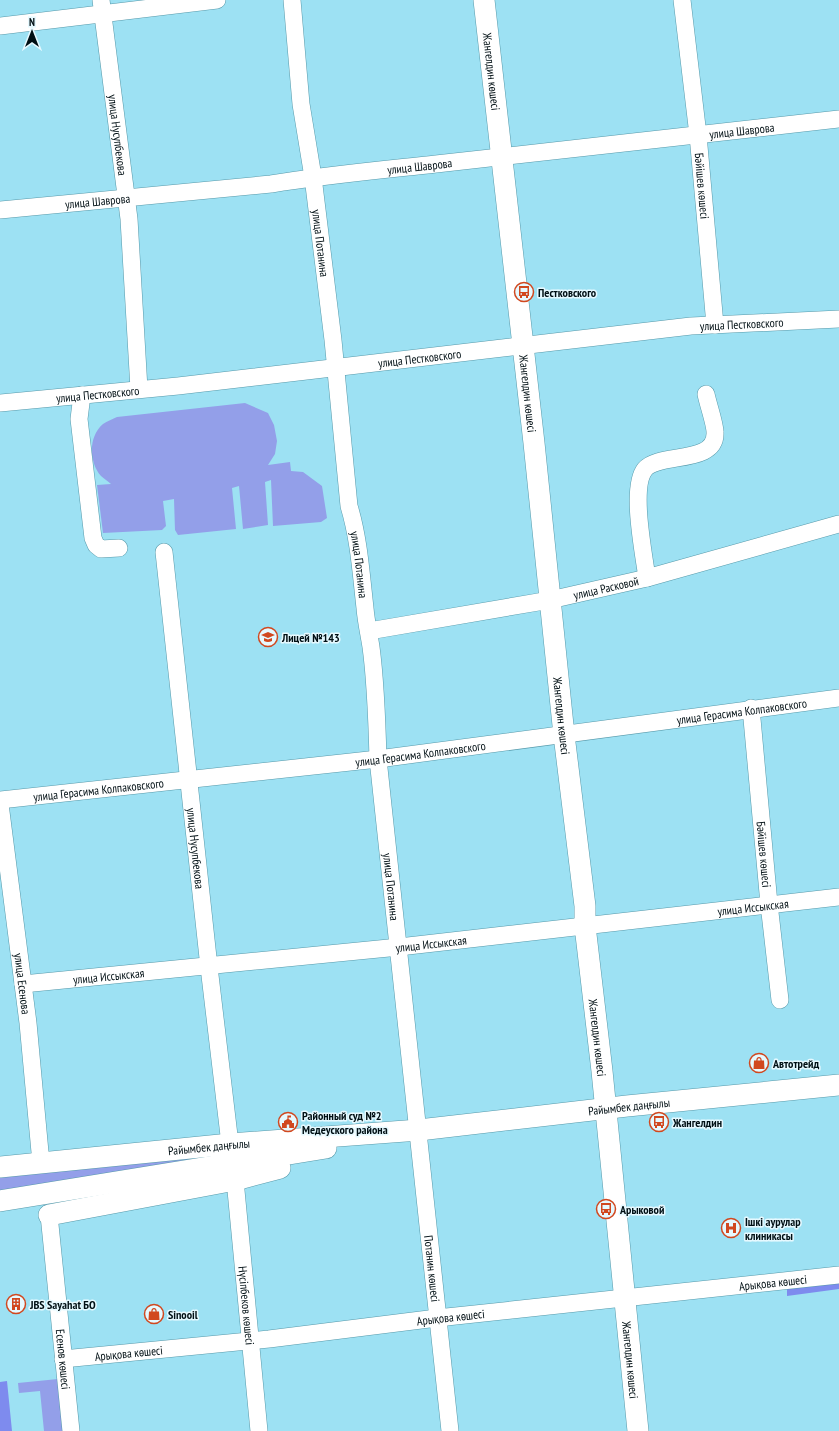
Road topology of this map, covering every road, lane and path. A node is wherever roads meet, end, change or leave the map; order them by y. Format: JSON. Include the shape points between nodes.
{"nodes":[{"id":1,"x":217,"y":0,"type":"edge"},
{"id":2,"x":292,"y":0,"type":"edge"},
{"id":3,"x":484,"y":0,"type":"edge"},
{"id":4,"x":682,"y":0,"type":"edge"},
{"id":5,"x":184,"y":2,"type":"edge"},
{"id":6,"x":102,"y":7,"type":"edge"},
{"id":7,"x":0,"y":26,"type":"edge"},
{"id":8,"x":839,"y":119,"type":"edge"},
{"id":9,"x":698,"y":135,"type":"junction"},
{"id":10,"x":501,"y":155,"type":"junction"},
{"id":11,"x":313,"y":177,"type":"junction"},
{"id":12,"x":127,"y":198,"type":"junction"},
{"id":13,"x":0,"y":210,"type":"edge"},
{"id":14,"x":839,"y":318,"type":"edge"},
{"id":15,"x":715,"y":324,"type":"junction"},
{"id":16,"x":522,"y":346,"type":"junction"},
{"id":17,"x":336,"y":368,"type":"junction"},
{"id":18,"x":139,"y":389,"type":"junction"},
{"id":19,"x":706,"y":394,"type":"dead end"},
{"id":20,"x":82,"y":395,"type":"junction"},
{"id":21,"x":0,"y":403,"type":"edge"},
{"id":22,"x":839,"y":524,"type":"edge"},
{"id":23,"x":119,"y":548,"type":"dead end"},
{"id":24,"x":164,"y":552,"type":"dead end"},
{"id":25,"x":647,"y":578,"type":"junction"},
{"id":26,"x":550,"y":600,"type":"junction"},
{"id":27,"x":369,"y":632,"type":"junction"},
{"id":28,"x":839,"y":698,"type":"edge"},
{"id":29,"x":751,"y":708,"type":"junction"},
{"id":30,"x":564,"y":735,"type":"junction"},
{"id":31,"x":378,"y":759,"type":"junction"},
{"id":32,"x":189,"y":780,"type":"junction"},
{"id":33,"x":0,"y":800,"type":"edge"},
{"id":34,"x":0,"y":804,"type":"edge"},
{"id":35,"x":839,"y":897,"type":"edge"},
{"id":36,"x":769,"y":904,"type":"junction"},
{"id":37,"x":585,"y":926,"type":"junction"},
{"id":38,"x":399,"y":947,"type":"junction"},
{"id":39,"x":209,"y":967,"type":"junction"},
{"id":40,"x":23,"y":984,"type":"junction"},
{"id":41,"x":780,"y":1000,"type":"dead end"},
{"id":42,"x":839,"y":1085,"type":"edge"},
{"id":43,"x":605,"y":1109,"type":"junction"},
{"id":44,"x":419,"y":1130,"type":"junction"},
{"id":45,"x":369,"y":1141,"type":"junction"},
{"id":46,"x":230,"y":1144,"type":"junction"},
{"id":47,"x":40,"y":1163,"type":"junction"},
{"id":48,"x":0,"y":1167,"type":"edge"},
{"id":49,"x":235,"y":1180,"type":"junction"},
{"id":50,"x":0,"y":1201,"type":"edge"},
{"id":51,"x":49,"y":1215,"type":"joint"},
{"id":52,"x":839,"y":1276,"type":"edge"},
{"id":53,"x":624,"y":1298,"type":"junction"},
{"id":54,"x":437,"y":1318,"type":"junction"},
{"id":55,"x":252,"y":1340,"type":"junction"},
{"id":56,"x":63,"y":1359,"type":"junction"},
{"id":57,"x":71,"y":1431,"type":"edge"},
{"id":58,"x":259,"y":1431,"type":"edge"},
{"id":59,"x":450,"y":1431,"type":"edge"},
{"id":60,"x":638,"y":1431,"type":"edge"}],
"edges":[{"from":1,"to":5,"type":"street"},
{"from":2,"to":11,"type":"street","name":"улица Потанина","via":[[301,104]]},
{"from":3,"to":10,"type":"main road","name":"Жангелдин көшесі"},
{"from":4,"to":9,"type":"street","name":"Бәйішев көшесі"},
{"from":5,"to":6,"type":"street"},
{"from":6,"to":7,"type":"street"},
{"from":6,"to":12,"type":"street","name":"улица Нусупбекова"},
{"from":8,"to":9,"type":"street","name":"улица Шаврова"},
{"from":9,"to":10,"type":"street","name":"улица Шаврова"},
{"from":9,"to":15,"type":"street","name":"Бәйішев көшесі"},
{"from":10,"to":11,"type":"street","name":"улица Шаврова"},
{"from":10,"to":16,"type":"main road","name":"Жангелдин көшесі"},
{"from":11,"to":12,"type":"street","name":"улица Шаврова","via":[[271,184]]},
{"from":11,"to":17,"type":"street","name":"улица Потанина"},
{"from":12,"to":13,"type":"street","name":"улица Шаврова"},
{"from":12,"to":18,"type":"street","name":"улица Нусупбекова"},
{"from":14,"to":15,"type":"street","name":"улица Пестковского"},
{"from":15,"to":16,"type":"street","name":"улица Пестковского"},
{"from":16,"to":17,"type":"street","name":"улица Пестковского"},
{"from":16,"to":26,"type":"main road","name":"Жангелдин көшесі"},
{"from":17,"to":18,"type":"street","name":"улица Пестковского"},
{"from":17,"to":27,"type":"street","name":"улица Потанина","via":[[350,506],[361,563]]},
{"from":18,"to":20,"type":"street","name":"улица Пестковского"},
{"from":19,"to":25,"type":"street","via":[[716,433],[712,443],[702,453],[656,462],[645,469],[639,482],[638,519]]},
{"from":20,"to":21,"type":"street","name":"улица Пестковского"},
{"from":20,"to":23,"type":"street","via":[[79,419],[93,538],[101,549]]},
{"from":22,"to":25,"type":"street","name":"улица Расковой"},
{"from":24,"to":32,"type":"street","name":"улица Нусупбекова"},
{"from":25,"to":26,"type":"street","name":"улица Расковой"},
{"from":26,"to":27,"type":"street","name":"улица Расковой"},
{"from":26,"to":30,"type":"main road","name":"Жангелдин көшесі"},
{"from":27,"to":31,"type":"street","name":"улица Потанина","via":[[377,710]]},
{"from":28,"to":29,"type":"street","name":"улица Герасима Колпаковского"},
{"from":29,"to":30,"type":"street","name":"улица Герасима Колпаковского"},
{"from":29,"to":36,"type":"street","name":"Бәйішев көшесі"},
{"from":30,"to":31,"type":"street","name":"улица Герасима Колпаковского"},
{"from":30,"to":37,"type":"main road","name":"Жангелдин көшесі","via":[[586,906]]},
{"from":31,"to":32,"type":"street","name":"улица Герасима Колпаковского"},
{"from":31,"to":38,"type":"street","name":"улица Потанина"},
{"from":32,"to":33,"type":"street","name":"улица Герасима Колпаковского"},
{"from":32,"to":39,"type":"street","name":"улица Нусупбекова"},
{"from":34,"to":40,"type":"street","name":"улица Есенова"},
{"from":35,"to":36,"type":"street","name":"улица Иссыкская"},
{"from":36,"to":37,"type":"street","name":"улица Иссыкская"},
{"from":36,"to":41,"type":"street","name":"Бәйішев көшесі"},
{"from":37,"to":38,"type":"street","name":"улица Иссыкская"},
{"from":37,"to":43,"type":"main road","name":"Жангелдин көшесі"},
{"from":38,"to":39,"type":"street","name":"улица Иссыкская"},
{"from":38,"to":44,"type":"street","name":"улица Потанина"},
{"from":39,"to":40,"type":"street","name":"улица Иссыкская"},
{"from":39,"to":46,"type":"street","name":"улица Нусупбекова"},
{"from":40,"to":47,"type":"street","name":"улица Есенова"},
{"from":42,"to":43,"type":"main road","name":"Райымбек даңғылы"},
{"from":43,"to":44,"type":"main road","name":"Райымбек даңғылы"},
{"from":43,"to":53,"type":"main road","name":"Жангелдин көшесі"},
{"from":44,"to":45,"type":"main road","name":"Райымбек даңғылы"},
{"from":44,"to":46,"type":"main road","name":"Райымбек даңғылы"},
{"from":44,"to":54,"type":"street","name":"Потанин көшесі"},
{"from":45,"to":49,"type":"main road","name":"Райымбек даңғылы","via":[[326,1156]]},
{"from":45,"to":50,"type":"main road","name":"Райымбек даңғылы"},
{"from":46,"to":47,"type":"main road","name":"Райымбек даңғылы"},
{"from":47,"to":48,"type":"main road","name":"Райымбек даңғылы"},
{"from":49,"to":51,"type":"main road","name":"Райымбек даңғылы"},
{"from":49,"to":55,"type":"street","name":"Нүсіпбеков көшесі"},
{"from":51,"to":56,"type":"street","name":"Есенов көшесі"},
{"from":52,"to":53,"type":"street","name":"Арықова көшесі"},
{"from":53,"to":54,"type":"street","name":"Арықова көшесі"},
{"from":53,"to":60,"type":"main road","name":"Жангелдин көшесі"},
{"from":54,"to":55,"type":"street","name":"Арықова көшесі"},
{"from":54,"to":59,"type":"street","name":"Потанин көшесі"},
{"from":55,"to":56,"type":"street","name":"Арықова көшесі"},
{"from":55,"to":58,"type":"street","name":"Нүсіпбеков көшесі"},
{"from":56,"to":57,"type":"street","name":"Есенов көшесі"}]}
